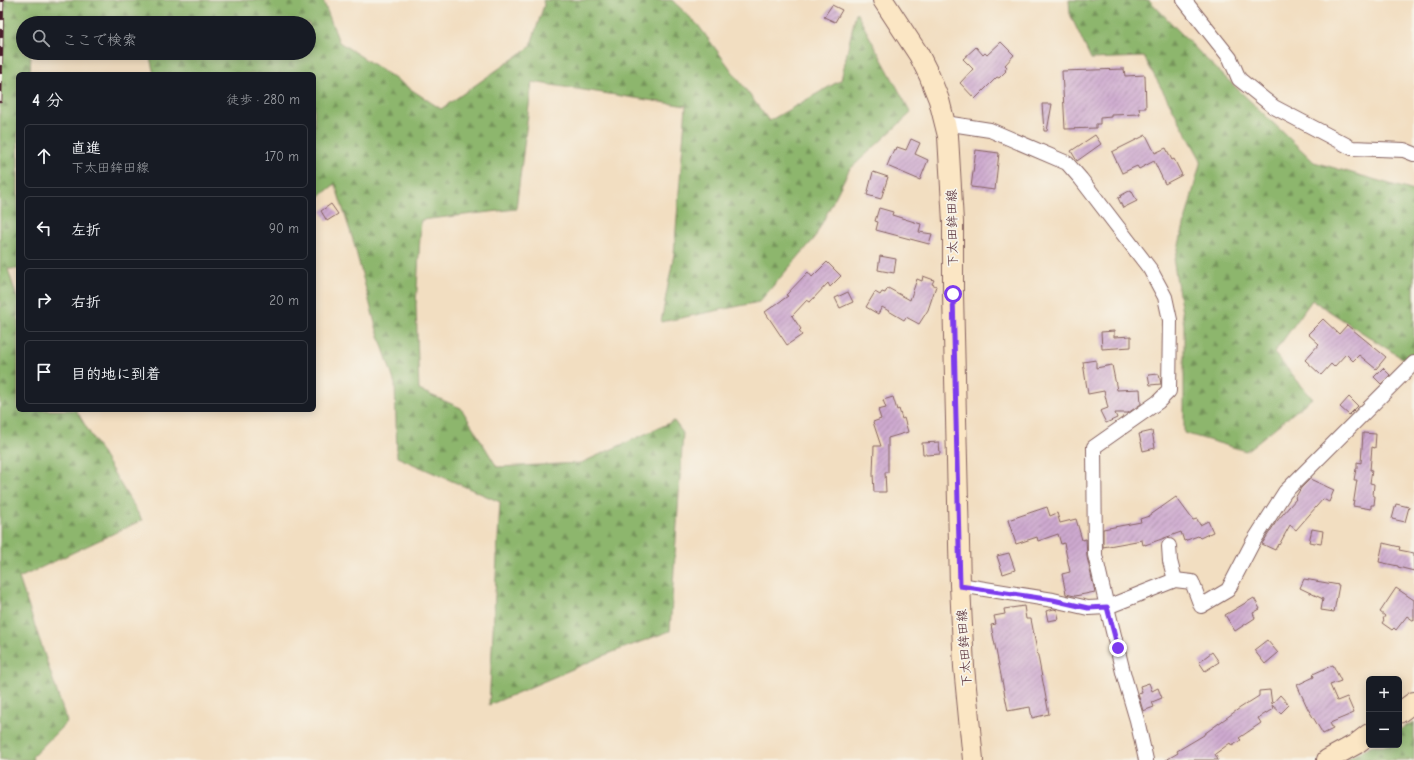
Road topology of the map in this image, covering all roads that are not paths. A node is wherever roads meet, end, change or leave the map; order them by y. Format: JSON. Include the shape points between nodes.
{"nodes":[{"id":1,"x":883,"y":0,"type":"edge"},
{"id":2,"x":1184,"y":0,"type":"edge"},
{"id":3,"x":945,"y":123,"type":"junction"},
{"id":4,"x":1414,"y":154,"type":"edge"},
{"id":5,"x":1414,"y":363,"type":"edge"},
{"id":6,"x":1168,"y":546,"type":"dead end"},
{"id":7,"x":1175,"y":580,"type":"junction"},
{"id":8,"x":960,"y":586,"type":"junction"},
{"id":9,"x":1107,"y":607,"type":"junction"},
{"id":10,"x":1414,"y":702,"type":"edge"},
{"id":11,"x":1400,"y":712,"type":"edge"},
{"id":12,"x":1366,"y":736,"type":"edge"},
{"id":13,"x":973,"y":760,"type":"edge"},
{"id":14,"x":1146,"y":760,"type":"edge"},
{"id":15,"x":1327,"y":760,"type":"edge"}],
"edges":[{"from":1,"to":3,"type":"main road","name":"下太田鉾田線","via":[[919,55],[939,100]]},
{"from":2,"to":4,"type":"street","via":[[1230,58],[1239,79],[1274,107],[1352,148],[1404,150]]},
{"from":3,"to":8,"type":"main road","name":"下太田鉾田線","via":[[950,154],[953,222]]},
{"from":3,"to":9,"type":"street","via":[[990,130],[1067,163],[1150,269],[1165,297],[1170,320],[1168,390],[1158,402],[1094,447],[1095,555]]},
{"from":5,"to":7,"type":"street","via":[[1285,492],[1253,542],[1228,590],[1201,606],[1192,582]]},
{"from":6,"to":7,"type":"street"},
{"from":7,"to":9,"type":"street"},
{"from":8,"to":9,"type":"street","via":[[1088,608]]},
{"from":8,"to":13,"type":"main road","name":"下太田鉾田線","via":[[964,667]]},
{"from":9,"to":14,"type":"street"},
{"from":10,"to":11,"type":"main road"},
{"from":12,"to":15,"type":"main road"}]}
